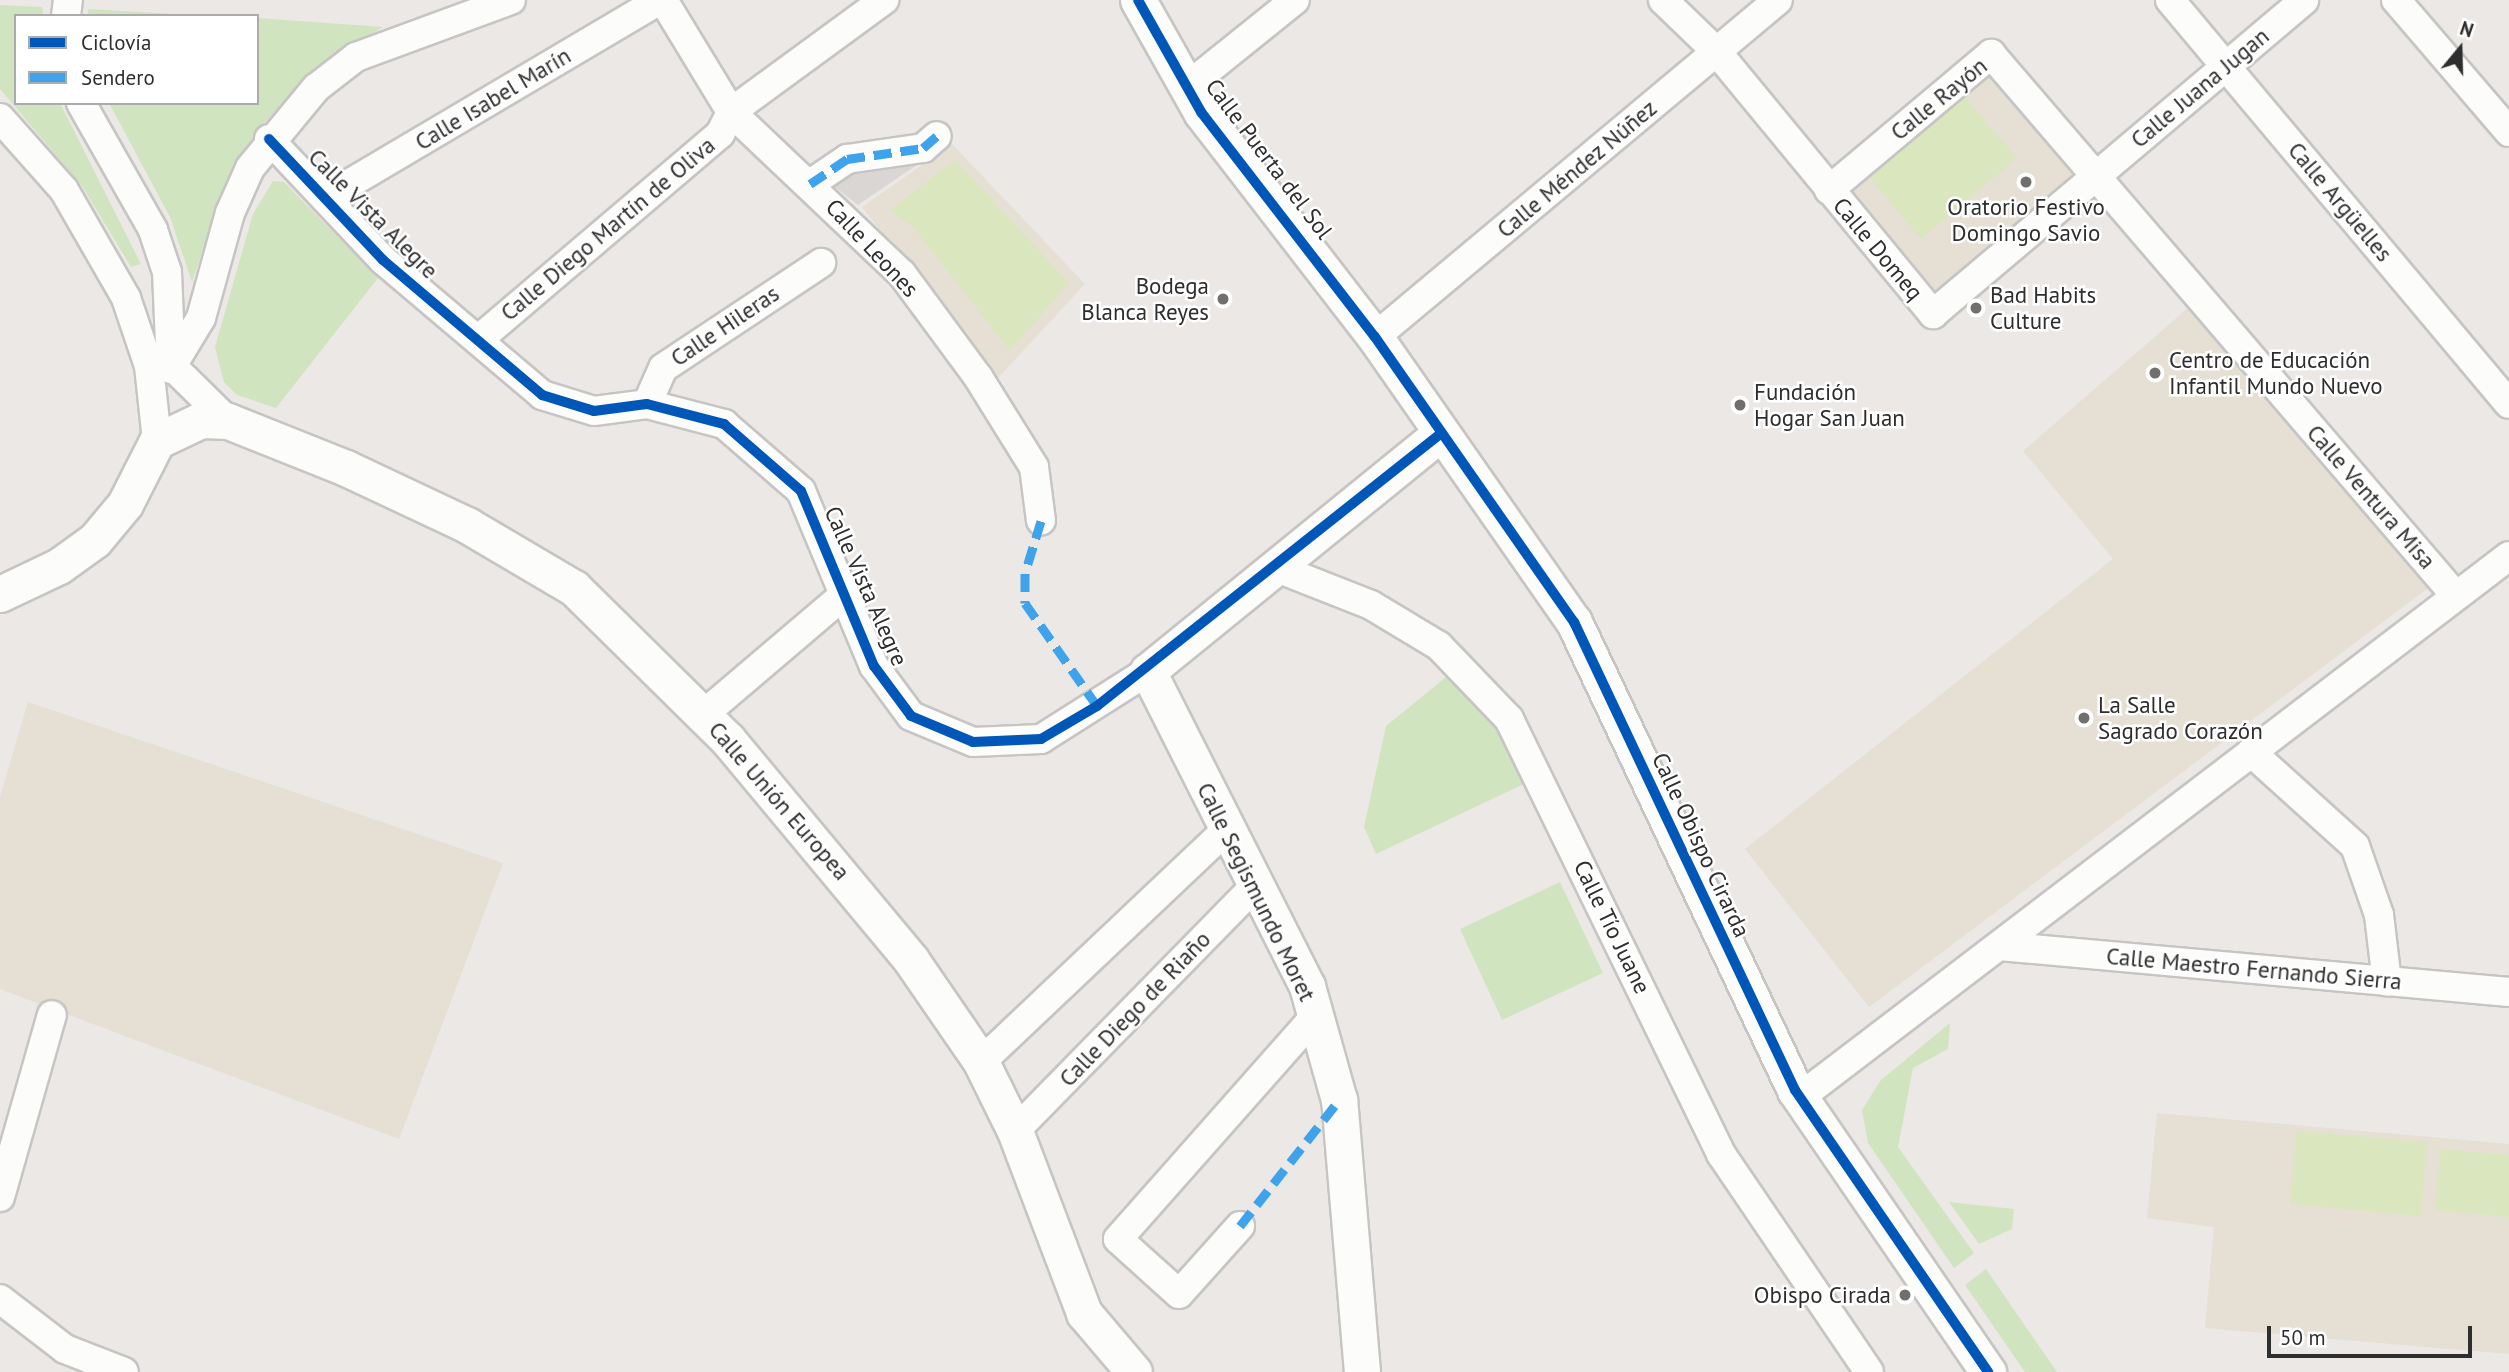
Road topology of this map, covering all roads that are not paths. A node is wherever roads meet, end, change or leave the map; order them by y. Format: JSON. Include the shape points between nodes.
{"nodes":[{"id":1,"x":511,"y":0,"type":"edge"},
{"id":2,"x":662,"y":0,"type":"edge"},
{"id":3,"x":884,"y":0,"type":"edge"},
{"id":4,"x":1138,"y":0,"type":"edge"},
{"id":5,"x":1296,"y":0,"type":"edge"},
{"id":6,"x":1664,"y":0,"type":"edge"},
{"id":7,"x":1778,"y":0,"type":"edge"},
{"id":8,"x":2170,"y":0,"type":"edge"},
{"id":9,"x":2304,"y":0,"type":"edge"},
{"id":10,"x":2396,"y":0,"type":"edge"},
{"id":11,"x":1717,"y":52,"type":"junction"},
{"id":12,"x":2227,"y":66,"type":"junction"},
{"id":13,"x":1188,"y":86,"type":"junction"},
{"id":14,"x":82,"y":105,"type":"edge"},
{"id":15,"x":731,"y":112,"type":"junction"},
{"id":16,"x":0,"y":118,"type":"edge"},
{"id":17,"x":2509,"y":132,"type":"edge"},
{"id":18,"x":936,"y":136,"type":"dead end"},
{"id":19,"x":270,"y":139,"type":"junction"},
{"id":20,"x":2095,"y":176,"type":"junction"},
{"id":21,"x":810,"y":184,"type":"junction"},
{"id":22,"x":1829,"y":190,"type":"junction"},
{"id":23,"x":325,"y":198,"type":"junction"},
{"id":24,"x":821,"y":263,"type":"dead end"},
{"id":25,"x":1375,"y":337,"type":"junction"},
{"id":26,"x":478,"y":340,"type":"junction"},
{"id":27,"x":172,"y":366,"type":"junction"},
{"id":28,"x":647,"y":404,"type":"junction"},
{"id":29,"x":2509,"y":404,"type":"edge"},
{"id":30,"x":228,"y":421,"type":"junction"},
{"id":31,"x":1440,"y":433,"type":"junction"},
{"id":32,"x":157,"y":441,"type":"junction"},
{"id":33,"x":1041,"y":521,"type":"dead end"},
{"id":34,"x":2509,"y":556,"type":"edge"},
{"id":35,"x":1277,"y":568,"type":"junction"},
{"id":36,"x":0,"y":594,"type":"edge"},
{"id":37,"x":845,"y":594,"type":"junction"},
{"id":38,"x":2455,"y":596,"type":"junction"},
{"id":39,"x":1148,"y":671,"type":"junction"},
{"id":40,"x":704,"y":714,"type":"junction"},
{"id":41,"x":2251,"y":752,"type":"junction"},
{"id":42,"x":1226,"y":830,"type":"junction"},
{"id":43,"x":1255,"y":886,"type":"junction"},
{"id":44,"x":1999,"y":946,"type":"junction"},
{"id":45,"x":2387,"y":982,"type":"junction"},
{"id":46,"x":2509,"y":992,"type":"edge"},
{"id":47,"x":52,"y":1015,"type":"dead end"},
{"id":48,"x":1315,"y":1016,"type":"junction"},
{"id":49,"x":981,"y":1062,"type":"junction"},
{"id":50,"x":1799,"y":1098,"type":"junction"},
{"id":51,"x":1015,"y":1131,"type":"junction"},
{"id":52,"x":0,"y":1196,"type":"edge"},
{"id":53,"x":1240,"y":1226,"type":"dead end"},
{"id":54,"x":0,"y":1299,"type":"edge"},
{"id":55,"x":124,"y":1372,"type":"edge"},
{"id":56,"x":1134,"y":1372,"type":"edge"},
{"id":57,"x":1362,"y":1372,"type":"edge"},
{"id":58,"x":1869,"y":1372,"type":"edge"},
{"id":59,"x":1988,"y":1372,"type":"edge"}],
"edges":[{"from":1,"to":19,"type":"street","via":[[355,57],[316,88]]},
{"from":2,"to":15,"type":"street","name":"Calle Leones"},
{"from":2,"to":23,"type":"street","name":"Calle Isabel Marín"},
{"from":3,"to":15,"type":"street"},
{"from":4,"to":13,"type":"street","name":"Calle Puerta del Sol"},
{"from":5,"to":13,"type":"street"},
{"from":6,"to":11,"type":"street","name":"Calle Domeq"},
{"from":7,"to":11,"type":"street","name":"Calle Méndez Núñez"},
{"from":8,"to":12,"type":"street","name":"Calle Argüelles"},
{"from":9,"to":12,"type":"street","name":"Calle Juana Jugan"},
{"from":10,"to":17,"type":"street"},
{"from":11,"to":22,"type":"street","name":"Calle Domeq"},
{"from":11,"to":25,"type":"street","name":"Calle Méndez Núñez"},
{"from":12,"to":20,"type":"street","name":"Calle Juana Jugan"},
{"from":12,"to":29,"type":"street","name":"Calle Argüelles"},
{"from":13,"to":25,"type":"street","name":"Calle Puerta del Sol"},
{"from":14,"to":27,"type":"street","via":[[153,230],[167,272]]},
{"from":15,"to":21,"type":"street","name":"Calle Leones"},
{"from":15,"to":26,"type":"street","name":"Calle Diego Martín de Oliva","via":[[720,134]]},
{"from":16,"to":32,"type":"street","via":[[64,190],[126,298],[149,366]]},
{"from":18,"to":21,"type":"street","via":[[923,148],[847,159]]},
{"from":19,"to":23,"type":"street","name":"Calle Vista Alegre"},
{"from":19,"to":27,"type":"street","via":[[230,213],[201,318]]},
{"from":20,"to":22,"type":"street","name":"Calle Rayón","via":[[1991,54]]},
{"from":20,"to":22,"type":"street","name":"Calle Domeq","via":[[1933,314]]},
{"from":20,"to":38,"type":"street","name":"Calle Ventura Misa"},
{"from":21,"to":33,"type":"street","name":"Calle Leones","via":[[902,274],[978,377],[1034,467]]},
{"from":23,"to":26,"type":"street","name":"Calle Vista Alegre","via":[[383,260]]},
{"from":24,"to":28,"type":"street","name":"Calle Hileras","via":[[729,318],[663,368]]},
{"from":25,"to":31,"type":"street","name":"Calle Obispo Cirarda"},
{"from":26,"to":28,"type":"street","name":"Calle Vista Alegre","via":[[542,395],[594,411]]},
{"from":27,"to":30,"type":"street","name":"Calle Unión Europea"},
{"from":27,"to":32,"type":"street"},
{"from":28,"to":37,"type":"street","name":"Calle Vista Alegre","via":[[724,424],[801,491]]},
{"from":30,"to":32,"type":"street","name":"Calle Unión Europea","via":[[201,420]]},
{"from":30,"to":40,"type":"street","name":"Calle Unión Europea","via":[[467,525],[574,588]]},
{"from":31,"to":35,"type":"street","name":"Calle Vista Alegre"},
{"from":31,"to":50,"type":"street","name":"Calle Obispo Cirarda","via":[[1574,622]]},
{"from":32,"to":36,"type":"street","via":[[125,504],[94,540],[59,566]]},
{"from":34,"to":38,"type":"street"},
{"from":35,"to":39,"type":"street","name":"Calle Vista Alegre"},
{"from":35,"to":58,"type":"street","name":"Calle Tío Juane","via":[[1371,605],[1439,646],[1509,719],[1721,1154]]},
{"from":37,"to":39,"type":"street","name":"Calle Vista Alegre","via":[[874,666],[911,716],[973,742],[1041,739]]},
{"from":37,"to":40,"type":"street"},
{"from":38,"to":41,"type":"street"},
{"from":39,"to":42,"type":"street","name":"Calle Segismundo Moret"},
{"from":40,"to":49,"type":"street","name":"Calle Unión Europea","via":[[883,922]]},
{"from":41,"to":44,"type":"street"},
{"from":41,"to":45,"type":"street","via":[[2355,846],[2379,915]]},
{"from":42,"to":43,"type":"street","name":"Calle Segismundo Moret"},
{"from":42,"to":49,"type":"street"},
{"from":43,"to":48,"type":"street","name":"Calle Segismundo Moret"},
{"from":43,"to":51,"type":"street","name":"Calle Diego de Riaño"},
{"from":44,"to":45,"type":"street","name":"Calle Maestro Fernando Sierra"},
{"from":44,"to":50,"type":"street"},
{"from":45,"to":46,"type":"street","name":"Calle Maestro Fernando Sierra"},
{"from":47,"to":52,"type":"street"},
{"from":48,"to":53,"type":"street","via":[[1118,1240],[1179,1294]]},
{"from":48,"to":57,"type":"street","name":"Calle Segismundo Moret","via":[[1339,1100]]},
{"from":49,"to":51,"type":"street","name":"Calle Unión Europea"},
{"from":50,"to":59,"type":"street","name":"Calle Obispo Cirarda"},
{"from":51,"to":56,"type":"street","name":"Calle Unión Europea","via":[[1084,1313]]},
{"from":54,"to":55,"type":"street","via":[[65,1349]]}]}
